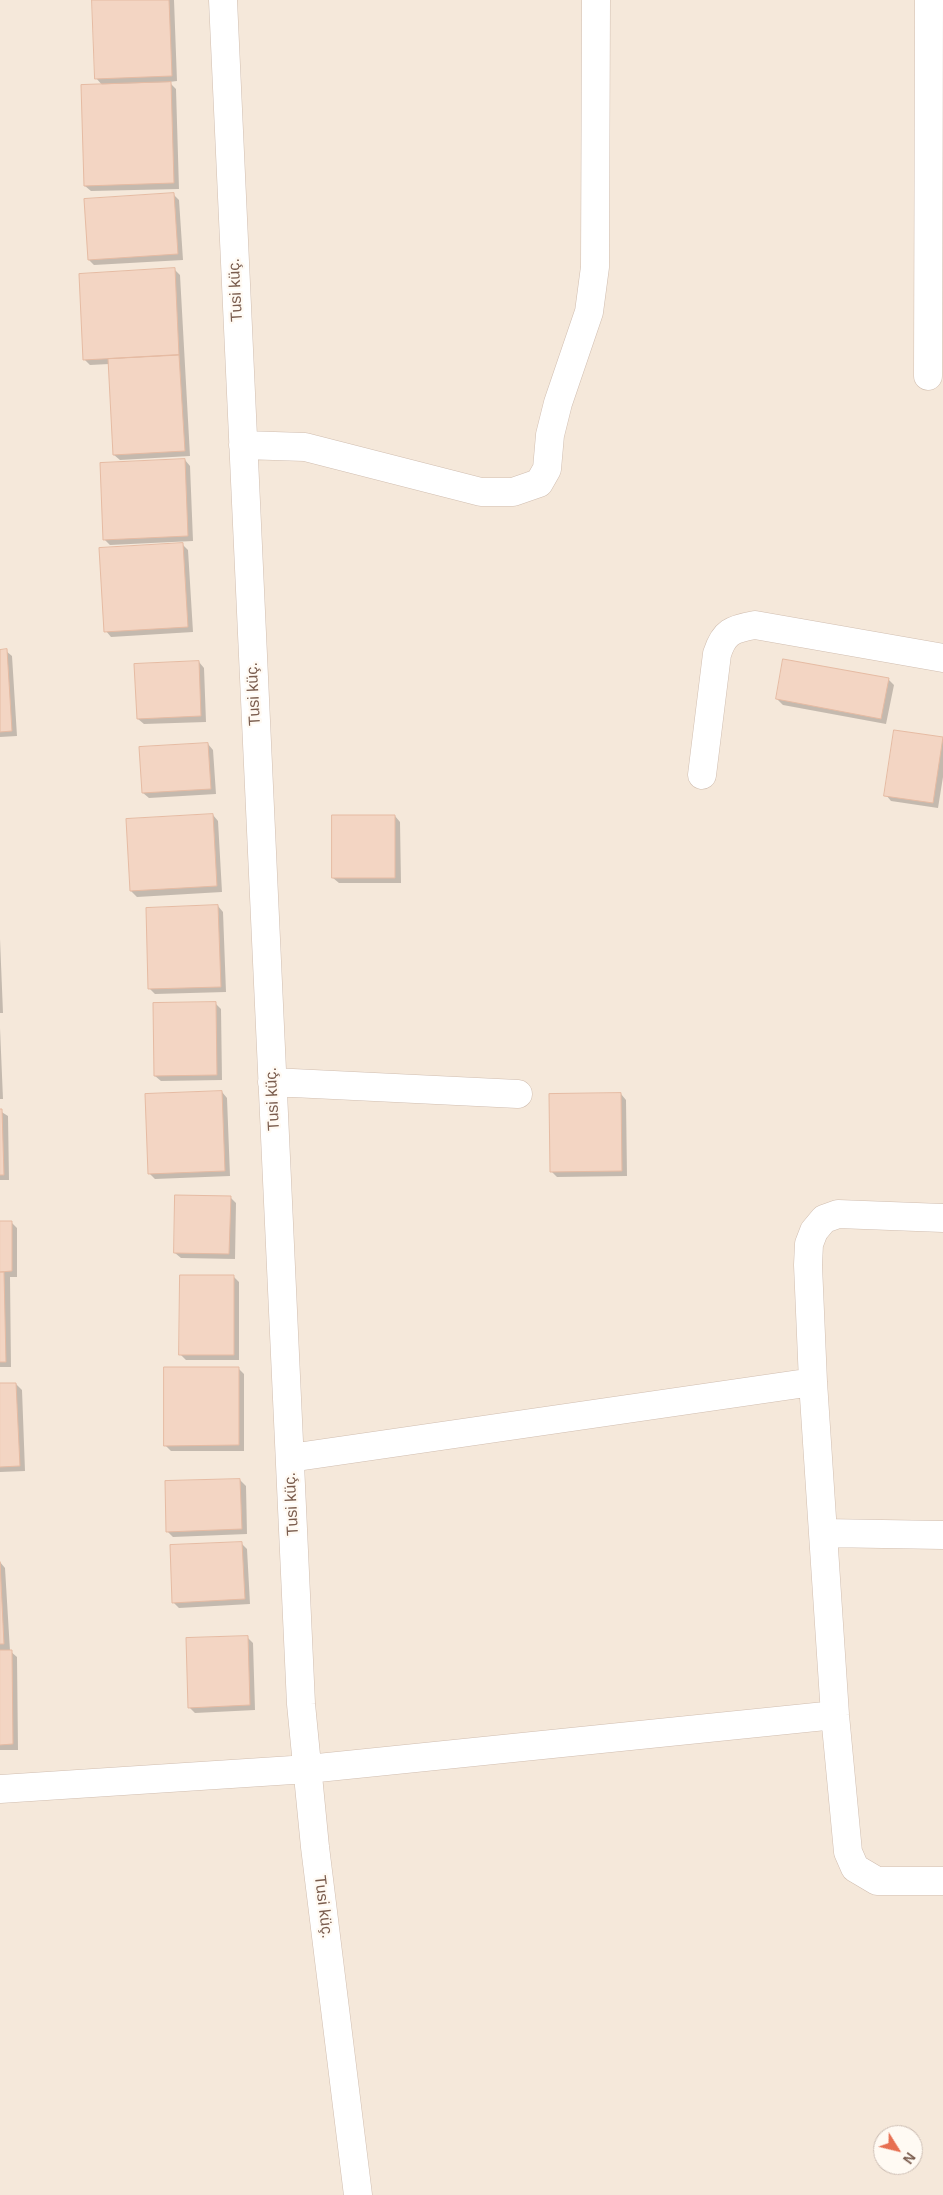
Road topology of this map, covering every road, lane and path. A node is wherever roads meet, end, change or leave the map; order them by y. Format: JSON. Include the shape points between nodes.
{"nodes":[{"id":1,"x":223,"y":0,"type":"edge"},
{"id":2,"x":596,"y":0,"type":"edge"},
{"id":3,"x":928,"y":0,"type":"edge"},
{"id":4,"x":928,"y":376,"type":"dead end"},
{"id":5,"x":243,"y":445,"type":"junction"},
{"id":6,"x":943,"y":658,"type":"edge"},
{"id":7,"x":702,"y":775,"type":"dead end"},
{"id":8,"x":272,"y":1082,"type":"junction"},
{"id":9,"x":518,"y":1094,"type":"dead end"},
{"id":10,"x":943,"y":1218,"type":"edge"},
{"id":11,"x":813,"y":1382,"type":"junction"},
{"id":12,"x":290,"y":1458,"type":"junction"},
{"id":13,"x":823,"y":1533,"type":"junction"},
{"id":14,"x":943,"y":1536,"type":"edge"},
{"id":15,"x":835,"y":1715,"type":"junction"},
{"id":16,"x":308,"y":1769,"type":"junction"},
{"id":17,"x":0,"y":1789,"type":"edge"},
{"id":18,"x":943,"y":1881,"type":"edge"},
{"id":19,"x":358,"y":2195,"type":"edge"}],
"edges":[{"from":1,"to":5,"type":"street","name":"Tusi küç."},
{"from":2,"to":5,"type":"street","via":[[595,267],[589,312],[556,411],[547,469],[538,483],[513,492],[481,492],[305,447]]},
{"from":3,"to":4,"type":"street"},
{"from":5,"to":8,"type":"street","name":"Tusi küç."},
{"from":6,"to":7,"type":"street","via":[[755,625],[737,628],[722,639],[717,654]]},
{"from":8,"to":9,"type":"street"},
{"from":8,"to":12,"type":"street","name":"Tusi küç."},
{"from":10,"to":11,"type":"street","via":[[838,1214],[824,1219],[814,1231],[809,1244],[808,1265]]},
{"from":11,"to":12,"type":"street"},
{"from":11,"to":13,"type":"street"},
{"from":12,"to":16,"type":"street","name":"Tusi küç.","via":[[301,1704]]},
{"from":13,"to":14,"type":"street"},
{"from":13,"to":15,"type":"street"},
{"from":15,"to":16,"type":"street"},
{"from":15,"to":18,"type":"street","via":[[848,1852],[856,1868],[877,1881]]},
{"from":16,"to":17,"type":"street"},
{"from":16,"to":19,"type":"street","name":"Tusi küç."}]}
